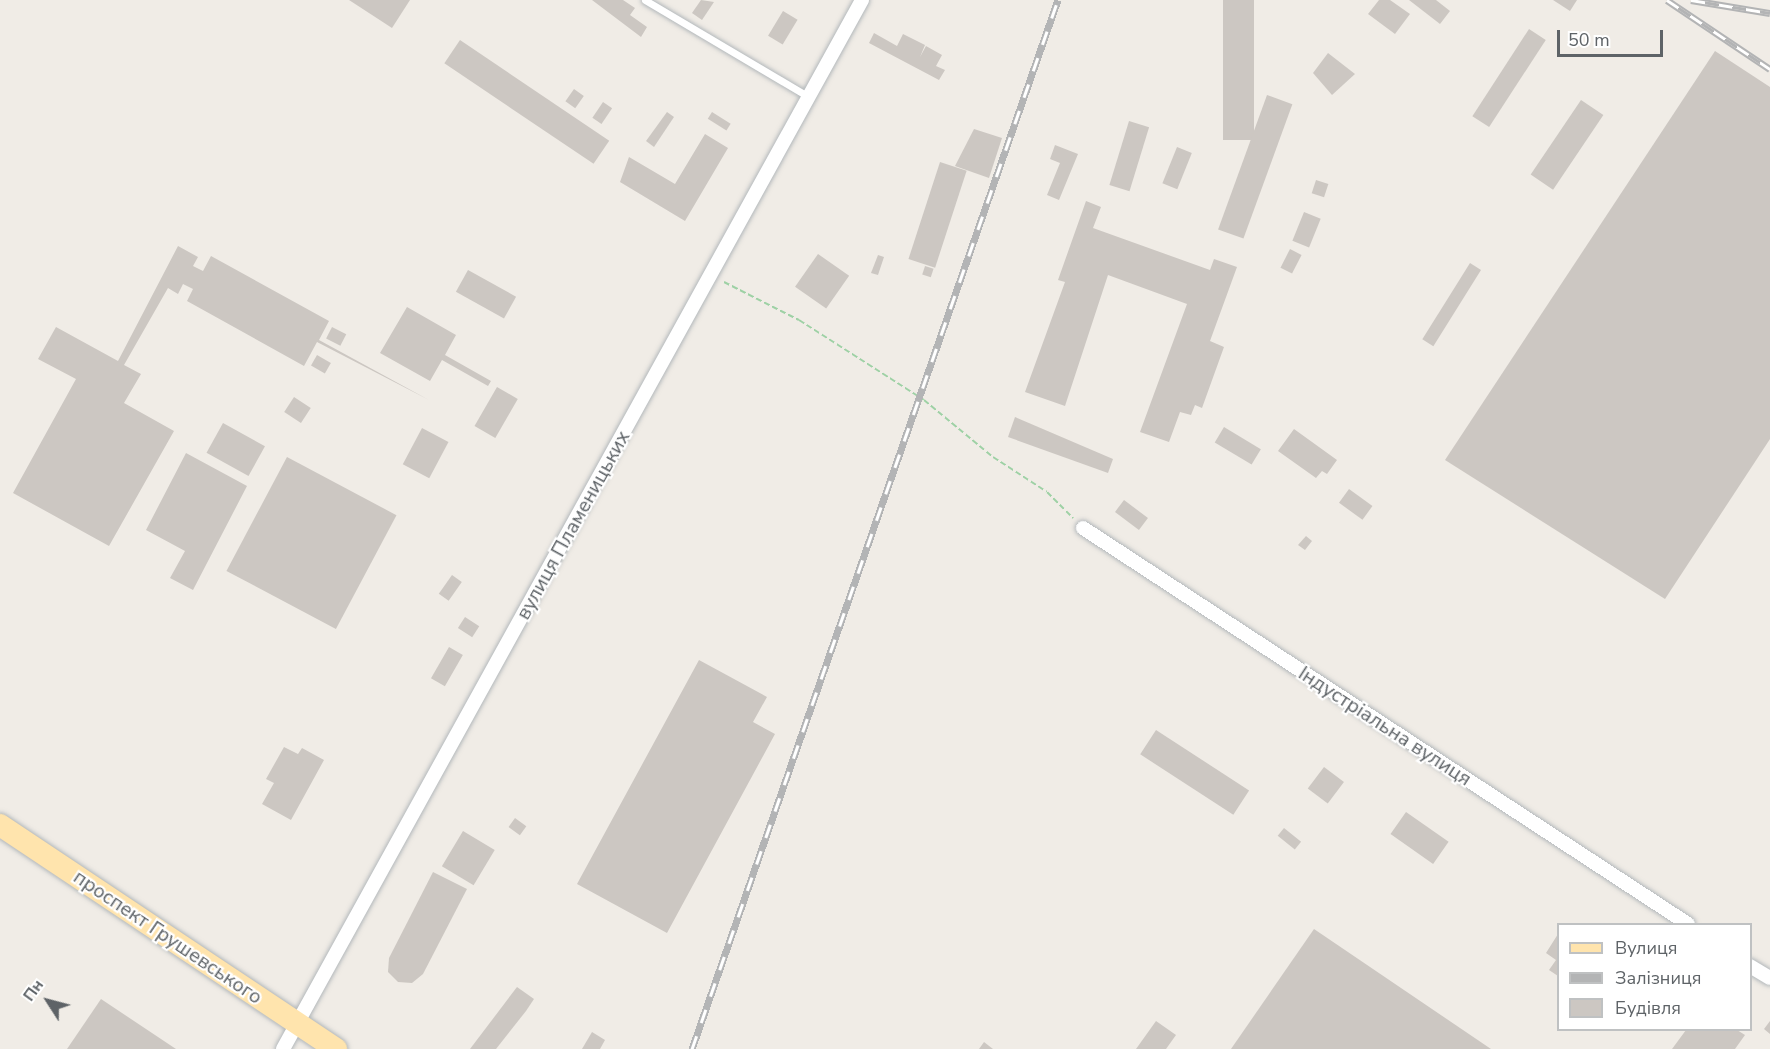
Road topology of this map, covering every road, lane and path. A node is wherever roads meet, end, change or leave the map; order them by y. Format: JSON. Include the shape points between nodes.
{"nodes":[{"id":1,"x":645,"y":0,"type":"edge"},
{"id":2,"x":862,"y":0,"type":"edge"},
{"id":3,"x":809,"y":97,"type":"junction"},
{"id":4,"x":711,"y":275,"type":"junction"},
{"id":5,"x":1083,"y":528,"type":"joint"},
{"id":6,"x":0,"y":825,"type":"edge"},
{"id":7,"x":1686,"y":923,"type":"edge"},
{"id":8,"x":1752,"y":967,"type":"edge"},
{"id":9,"x":1770,"y":978,"type":"edge"},
{"id":10,"x":298,"y":1023,"type":"junction"},
{"id":11,"x":283,"y":1049,"type":"edge"},
{"id":12,"x":336,"y":1049,"type":"edge"}],
"edges":[{"from":1,"to":3,"type":"lane"},
{"from":2,"to":3,"type":"street","name":"вулиця Пламеницьких"},
{"from":3,"to":4,"type":"street","name":"вулиця Пламеницьких"},
{"from":4,"to":5,"type":"path","via":[[799,320],[924,400],[993,457],[1047,492]]},
{"from":4,"to":10,"type":"street","name":"вулиця Пламеницьких"},
{"from":5,"to":7,"type":"street","name":"Індустріальна вулиця"},
{"from":6,"to":10,"type":"main road","name":"проспект Грушевського"},
{"from":8,"to":9,"type":"street"},
{"from":10,"to":11,"type":"street","name":"вулиця Пламеницьких"},
{"from":10,"to":12,"type":"main road","name":"проспект Грушевського"}]}
